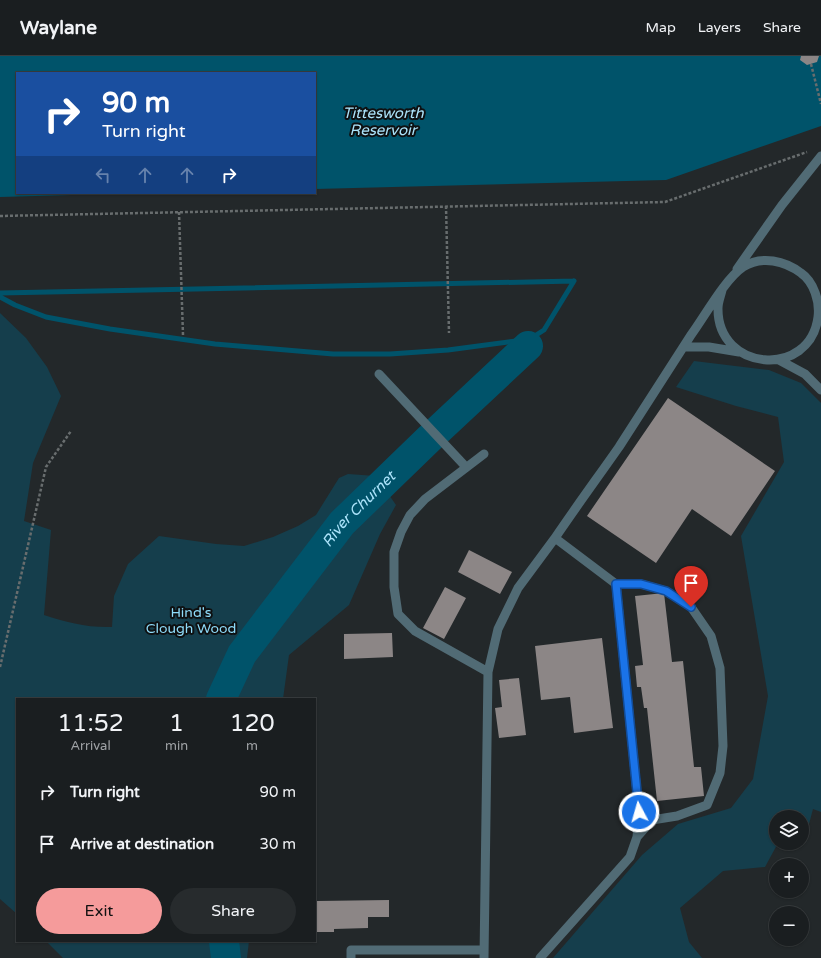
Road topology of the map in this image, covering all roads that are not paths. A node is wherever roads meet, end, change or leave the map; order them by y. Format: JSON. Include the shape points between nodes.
{"nodes":[{"id":1,"x":817,"y":153,"type":"edge"},
{"id":2,"x":732,"y":275,"type":"junction"},
{"id":3,"x":722,"y":290,"type":"junction"},
{"id":4,"x":684,"y":347,"type":"junction"},
{"id":5,"x":739,"y":352,"type":"junction"},
{"id":6,"x":779,"y":360,"type":"junction"},
{"id":7,"x":379,"y":374,"type":"dead end"},
{"id":8,"x":821,"y":390,"type":"edge"},
{"id":9,"x":484,"y":454,"type":"dead end"},
{"id":10,"x":466,"y":467,"type":"junction"},
{"id":11,"x":555,"y":538,"type":"junction"},
{"id":12,"x":616,"y":584,"type":"junction"},
{"id":13,"x":488,"y":672,"type":"junction"},
{"id":14,"x":637,"y":837,"type":"junction"},
{"id":15,"x":484,"y":954,"type":"edge"},
{"id":16,"x":351,"y":958,"type":"edge"},
{"id":17,"x":540,"y":958,"type":"edge"}],
"edges":[{"from":1,"to":2,"type":"lane"},
{"from":2,"to":3,"type":"lane"},
{"from":2,"to":6,"type":"lane","via":[[745,266],[760,261],[775,261],[790,265],[803,274],[813,286],[818,301],[818,317],[814,332],[805,345]]},
{"from":3,"to":4,"type":"lane"},
{"from":3,"to":5,"type":"lane","via":[[718,306],[720,324],[727,339]]},
{"from":4,"to":5,"type":"lane"},
{"from":4,"to":11,"type":"lane"},
{"from":5,"to":6,"type":"lane","via":[[765,361]]},
{"from":6,"to":8,"type":"lane","via":[[805,374]]},
{"from":7,"to":10,"type":"lane"},
{"from":9,"to":10,"type":"lane"},
{"from":10,"to":13,"type":"lane","via":[[425,499],[410,515],[394,552],[394,586],[398,614],[415,631]]},
{"from":11,"to":12,"type":"lane"},
{"from":11,"to":13,"type":"lane","via":[[518,588],[498,629]]},
{"from":12,"to":14,"type":"lane","via":[[639,812]]},
{"from":12,"to":14,"type":"lane","via":[[641,584],[666,591],[691,607],[711,636],[720,668],[723,746],[720,773],[707,805],[677,816],[652,820]]},
{"from":13,"to":15,"type":"lane"},
{"from":14,"to":17,"type":"lane","via":[[630,857]]},
{"from":15,"to":16,"type":"lane","via":[[351,950]]}]}
